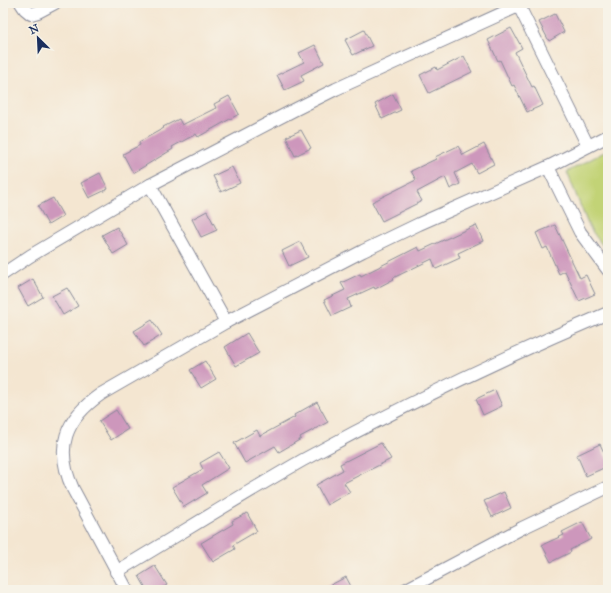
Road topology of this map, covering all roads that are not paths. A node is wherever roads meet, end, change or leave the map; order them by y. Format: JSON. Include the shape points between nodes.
{"nodes":[{"id":1,"x":21,"y":3,"type":"edge"},
{"id":2,"x":56,"y":3,"type":"edge"},
{"id":3,"x":522,"y":5,"type":"edge"},
{"id":4,"x":608,"y":136,"type":"edge"},
{"id":5,"x":588,"y":146,"type":"junction"},
{"id":6,"x":548,"y":167,"type":"junction"},
{"id":7,"x":150,"y":186,"type":"junction"},
{"id":8,"x":608,"y":270,"type":"edge"},
{"id":9,"x":3,"y":274,"type":"edge"},
{"id":10,"x":608,"y":313,"type":"edge"},
{"id":11,"x":226,"y":322,"type":"junction"},
{"id":12,"x":608,"y":486,"type":"edge"},
{"id":13,"x":116,"y":572,"type":"junction"},
{"id":14,"x":127,"y":590,"type":"edge"},
{"id":15,"x":406,"y":590,"type":"edge"}],
"edges":[{"from":1,"to":2,"type":"street","via":[[30,14]]},
{"from":3,"to":5,"type":"street"},
{"from":3,"to":7,"type":"street","via":[[336,89]]},
{"from":4,"to":5,"type":"street"},
{"from":5,"to":6,"type":"street"},
{"from":6,"to":8,"type":"street","via":[[586,242]]},
{"from":6,"to":11,"type":"street","via":[[419,224]]},
{"from":7,"to":9,"type":"street"},
{"from":7,"to":11,"type":"street"},
{"from":10,"to":13,"type":"street","via":[[472,373],[336,442]]},
{"from":11,"to":13,"type":"street","via":[[101,394],[88,403],[68,430],[63,449],[68,479]]},
{"from":12,"to":15,"type":"street","via":[[522,528]]},
{"from":13,"to":14,"type":"street"}]}
